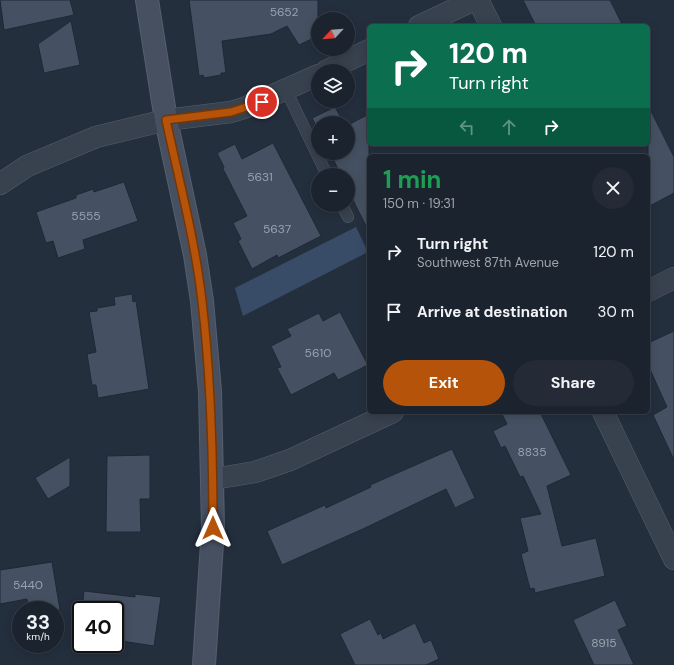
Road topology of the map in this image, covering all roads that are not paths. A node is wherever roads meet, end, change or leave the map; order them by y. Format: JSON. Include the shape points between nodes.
{"nodes":[{"id":1,"x":147,"y":0,"type":"edge"},
{"id":2,"x":474,"y":0,"type":"edge"},
{"id":3,"x":478,"y":0,"type":"edge"},
{"id":4,"x":423,"y":24,"type":"edge"},
{"id":5,"x":490,"y":24,"type":"edge"},
{"id":6,"x":367,"y":51,"type":"edge"},
{"id":7,"x":340,"y":64,"type":"edge"},
{"id":8,"x":311,"y":78,"type":"edge"},
{"id":9,"x":286,"y":90,"type":"junction"},
{"id":10,"x":166,"y":120,"type":"junction"},
{"id":11,"x":325,"y":168,"type":"edge"},
{"id":12,"x":0,"y":184,"type":"edge"},
{"id":13,"x":346,"y":212,"type":"edge"},
{"id":14,"x":348,"y":217,"type":"dead end"},
{"id":15,"x":674,"y":278,"type":"edge"},
{"id":16,"x":650,"y":290,"type":"edge"},
{"id":17,"x":389,"y":414,"type":"edge"},
{"id":18,"x":604,"y":414,"type":"edge"},
{"id":19,"x":213,"y":479,"type":"junction"},
{"id":20,"x":674,"y":559,"type":"edge"},
{"id":21,"x":204,"y":665,"type":"edge"}],
"edges":[{"from":1,"to":10,"type":"street"},
{"from":2,"to":4,"type":"street"},
{"from":3,"to":5,"type":"street"},
{"from":6,"to":7,"type":"street"},
{"from":8,"to":9,"type":"street"},
{"from":9,"to":10,"type":"street","via":[[262,102],[231,112]]},
{"from":9,"to":11,"type":"lane"},
{"from":10,"to":12,"type":"street","via":[[96,137],[27,166]]},
{"from":10,"to":19,"type":"street","via":[[195,255],[202,301],[210,391]]},
{"from":13,"to":14,"type":"lane"},
{"from":15,"to":16,"type":"street"},
{"from":17,"to":19,"type":"street","via":[[290,460],[255,472]]},
{"from":18,"to":20,"type":"street"},
{"from":19,"to":21,"type":"street","via":[[213,528]]}]}
